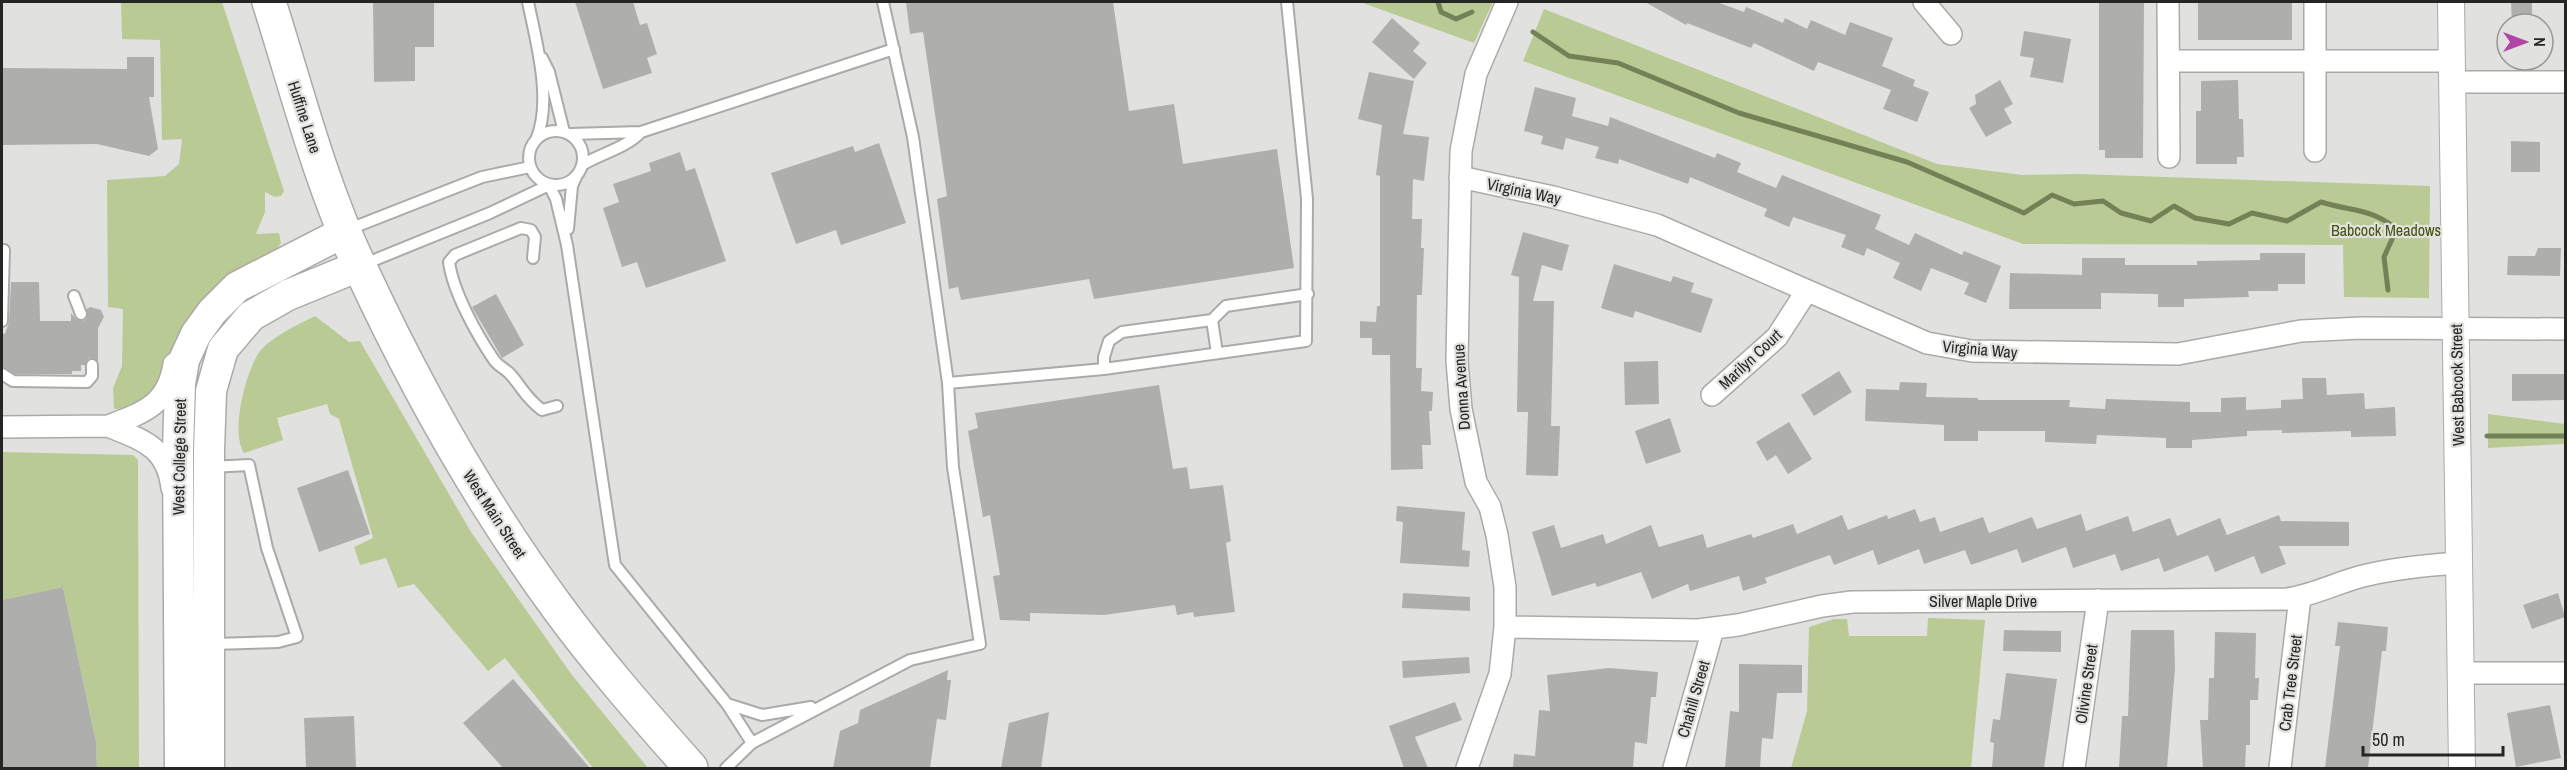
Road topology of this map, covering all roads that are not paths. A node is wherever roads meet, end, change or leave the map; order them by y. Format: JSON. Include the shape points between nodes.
{"nodes":[{"id":1,"x":269,"y":2,"type":"edge"},
{"id":2,"x":528,"y":2,"type":"edge"},
{"id":3,"x":883,"y":2,"type":"edge"},
{"id":4,"x":1287,"y":2,"type":"edge"},
{"id":5,"x":1507,"y":2,"type":"edge"},
{"id":6,"x":1924,"y":2,"type":"edge"},
{"id":7,"x":2168,"y":2,"type":"edge"},
{"id":8,"x":2315,"y":2,"type":"edge"},
{"id":9,"x":2451,"y":2,"type":"edge"},
{"id":10,"x":1951,"y":34,"type":"dead end"},
{"id":11,"x":894,"y":49,"type":"junction"},
{"id":12,"x":539,"y":52,"type":"junction"},
{"id":13,"x":2169,"y":61,"type":"junction"},
{"id":14,"x":2315,"y":61,"type":"junction"},
{"id":15,"x":2452,"y":72,"type":"junction"},
{"id":16,"x":2565,"y":82,"type":"edge"},
{"id":17,"x":642,"y":132,"type":"junction"},
{"id":18,"x":568,"y":133,"type":"junction"},
{"id":19,"x":536,"y":140,"type":"junction"},
{"id":20,"x":2315,"y":151,"type":"dead end"},
{"id":21,"x":2169,"y":157,"type":"dead end"},
{"id":22,"x":530,"y":167,"type":"junction"},
{"id":23,"x":581,"y":169,"type":"junction"},
{"id":24,"x":1460,"y":177,"type":"junction"},
{"id":25,"x":549,"y":185,"type":"junction"},
{"id":26,"x":346,"y":231,"type":"junction"},
{"id":27,"x":567,"y":245,"type":"junction"},
{"id":28,"x":4,"y":250,"type":"dead end"},
{"id":29,"x":533,"y":258,"type":"dead end"},
{"id":30,"x":359,"y":266,"type":"junction"},
{"id":31,"x":237,"y":287,"type":"junction"},
{"id":32,"x":1806,"y":292,"type":"junction"},
{"id":33,"x":1308,"y":294,"type":"junction"},
{"id":34,"x":74,"y":296,"type":"dead end"},
{"id":35,"x":81,"y":314,"type":"dead end"},
{"id":36,"x":1212,"y":320,"type":"junction"},
{"id":37,"x":2,"y":321,"type":"edge"},
{"id":38,"x":2457,"y":328,"type":"junction"},
{"id":39,"x":2565,"y":329,"type":"edge"},
{"id":40,"x":1216,"y":353,"type":"junction"},
{"id":41,"x":92,"y":365,"type":"dead end"},
{"id":42,"x":1104,"y":369,"type":"junction"},
{"id":43,"x":2,"y":374,"type":"edge"},
{"id":44,"x":948,"y":383,"type":"junction"},
{"id":45,"x":180,"y":384,"type":"junction"},
{"id":46,"x":1712,"y":395,"type":"dead end"},
{"id":47,"x":557,"y":406,"type":"dead end"},
{"id":48,"x":2,"y":426,"type":"edge"},
{"id":49,"x":108,"y":426,"type":"junction"},
{"id":50,"x":209,"y":467,"type":"junction"},
{"id":51,"x":178,"y":536,"type":"junction"},
{"id":52,"x":2459,"y":563,"type":"junction"},
{"id":53,"x":2300,"y":597,"type":"junction"},
{"id":54,"x":2098,"y":600,"type":"junction"},
{"id":55,"x":1505,"y":627,"type":"junction"},
{"id":56,"x":1713,"y":629,"type":"junction"},
{"id":57,"x":194,"y":644,"type":"junction"},
{"id":58,"x":2462,"y":673,"type":"junction"},
{"id":59,"x":2565,"y":673,"type":"edge"},
{"id":60,"x":727,"y":704,"type":"junction"},
{"id":61,"x":820,"y":705,"type":"junction"},
{"id":62,"x":752,"y":743,"type":"junction"},
{"id":63,"x":180,"y":768,"type":"edge"},
{"id":64,"x":208,"y":768,"type":"edge"},
{"id":65,"x":691,"y":768,"type":"edge"},
{"id":66,"x":726,"y":768,"type":"edge"},
{"id":67,"x":1467,"y":768,"type":"edge"},
{"id":68,"x":1674,"y":768,"type":"edge"},
{"id":69,"x":2074,"y":768,"type":"edge"},
{"id":70,"x":2280,"y":768,"type":"edge"},
{"id":71,"x":2462,"y":768,"type":"edge"}],
"edges":[{"from":1,"to":26,"type":"highway","name":"Huffine Lane","via":[[323,174]]},
{"from":2,"to":12,"type":"lane"},
{"from":3,"to":11,"type":"lane"},
{"from":4,"to":33,"type":"lane","via":[[1307,199]]},
{"from":5,"to":24,"type":"street","name":"Donna Avenue","via":[[1476,74],[1466,116]]},
{"from":6,"to":10,"type":"street"},
{"from":7,"to":13,"type":"street"},
{"from":8,"to":14,"type":"street"},
{"from":9,"to":15,"type":"street","name":"West Babcock Street"},
{"from":11,"to":17,"type":"lane"},
{"from":11,"to":44,"type":"lane","via":[[913,137]]},
{"from":12,"to":18,"type":"lane"},
{"from":12,"to":19,"type":"lane","via":[[543,109]]},
{"from":13,"to":14,"type":"street"},
{"from":13,"to":21,"type":"street"},
{"from":14,"to":15,"type":"street"},
{"from":14,"to":20,"type":"street"},
{"from":15,"to":16,"type":"street"},
{"from":15,"to":38,"type":"street","name":"West Babcock Street"},
{"from":17,"to":18,"type":"lane"},
{"from":17,"to":23,"type":"lane","via":[[630,144],[613,148]]},
{"from":18,"to":19,"type":"lane","via":[[552,132]]},
{"from":18,"to":23,"type":"lane","via":[[581,148]]},
{"from":19,"to":22,"type":"lane","via":[[529,153]]},
{"from":22,"to":25,"type":"lane"},
{"from":22,"to":26,"type":"lane","via":[[482,177]]},
{"from":23,"to":25,"type":"lane","via":[[566,183]]},
{"from":23,"to":27,"type":"lane","via":[[572,186]]},
{"from":24,"to":32,"type":"street","name":"Virginia Way","via":[[1657,225]]},
{"from":24,"to":55,"type":"street","name":"Donna Avenue","via":[[1457,361],[1461,409],[1476,482],[1490,507],[1497,535],[1505,588]]},
{"from":25,"to":27,"type":"lane"},
{"from":25,"to":30,"type":"lane"},
{"from":26,"to":30,"type":"highway","name":"West Main Street"},
{"from":26,"to":31,"type":"main road","name":"West College Street"},
{"from":27,"to":60,"type":"lane","via":[[615,566]]},
{"from":28,"to":37,"type":"lane"},
{"from":29,"to":47,"type":"lane","via":[[535,237],[531,230],[521,228],[455,255],[449,262],[466,309],[495,362],[511,374],[526,398],[542,410]]},
{"from":30,"to":50,"type":"main road","name":"West College Street","via":[[288,295],[251,316],[223,349],[211,391]]},
{"from":30,"to":65,"type":"highway","name":"West Main Street","via":[[471,479],[557,607],[605,670]]},
{"from":31,"to":45,"type":"main road","name":"West College Street","via":[[196,334],[184,360]]},
{"from":31,"to":49,"type":"street","via":[[210,300],[191,321],[176,347],[171,379],[160,397],[146,412]]},
{"from":32,"to":38,"type":"street","name":"Virginia Way","via":[[1927,343],[1971,351],[2178,354],[2301,331]]},
{"from":32,"to":46,"type":"street","name":"Marilyn Court","via":[[1777,337]]},
{"from":33,"to":36,"type":"lane","via":[[1226,306]]},
{"from":33,"to":40,"type":"lane","via":[[1306,341]]},
{"from":34,"to":35,"type":"lane"},
{"from":36,"to":40,"type":"lane"},
{"from":36,"to":42,"type":"lane","via":[[1122,332],[1109,341]]},
{"from":38,"to":39,"type":"street","name":"Virginia Way"},
{"from":38,"to":52,"type":"street","name":"West Babcock Street"},
{"from":40,"to":42,"type":"lane"},
{"from":41,"to":43,"type":"lane","via":[[92,376],[87,382],[13,381]]},
{"from":42,"to":44,"type":"lane"},
{"from":44,"to":61,"type":"lane","via":[[953,467],[980,644],[910,660]]},
{"from":45,"to":50,"type":"main road","via":[[187,411],[188,446],[193,460]]},
{"from":45,"to":51,"type":"main road","name":"West College Street"},
{"from":48,"to":49,"type":"street"},
{"from":49,"to":51,"type":"street","via":[[152,444],[170,476]]},
{"from":50,"to":57,"type":"main road","name":"West College Street"},
{"from":50,"to":57,"type":"lane","via":[[249,465],[267,548],[297,637],[278,642]]},
{"from":51,"to":57,"type":"main road","name":"West College Street"},
{"from":52,"to":53,"type":"street","name":"Silver Maple Drive","via":[[2365,575]]},
{"from":52,"to":58,"type":"street","name":"West Babcock Street"},
{"from":53,"to":54,"type":"street","name":"Silver Maple Drive"},
{"from":53,"to":70,"type":"street","name":"Crab Tree Street"},
{"from":54,"to":56,"type":"street","name":"Silver Maple Drive","via":[[1852,602]]},
{"from":54,"to":69,"type":"street","name":"Olivine Street"},
{"from":55,"to":56,"type":"street","name":"Silver Maple Drive"},
{"from":55,"to":67,"type":"street","name":"Donna Avenue","via":[[1500,674]]},
{"from":56,"to":68,"type":"street","name":"Chahill Street"},
{"from":57,"to":63,"type":"main road","name":"West College Street"},
{"from":57,"to":64,"type":"main road","name":"West College Street"},
{"from":58,"to":59,"type":"street"},
{"from":58,"to":71,"type":"street","name":"West Babcock Street"},
{"from":60,"to":61,"type":"lane","via":[[762,715]]},
{"from":60,"to":62,"type":"lane"},
{"from":61,"to":62,"type":"lane"},
{"from":62,"to":66,"type":"lane"}]}
